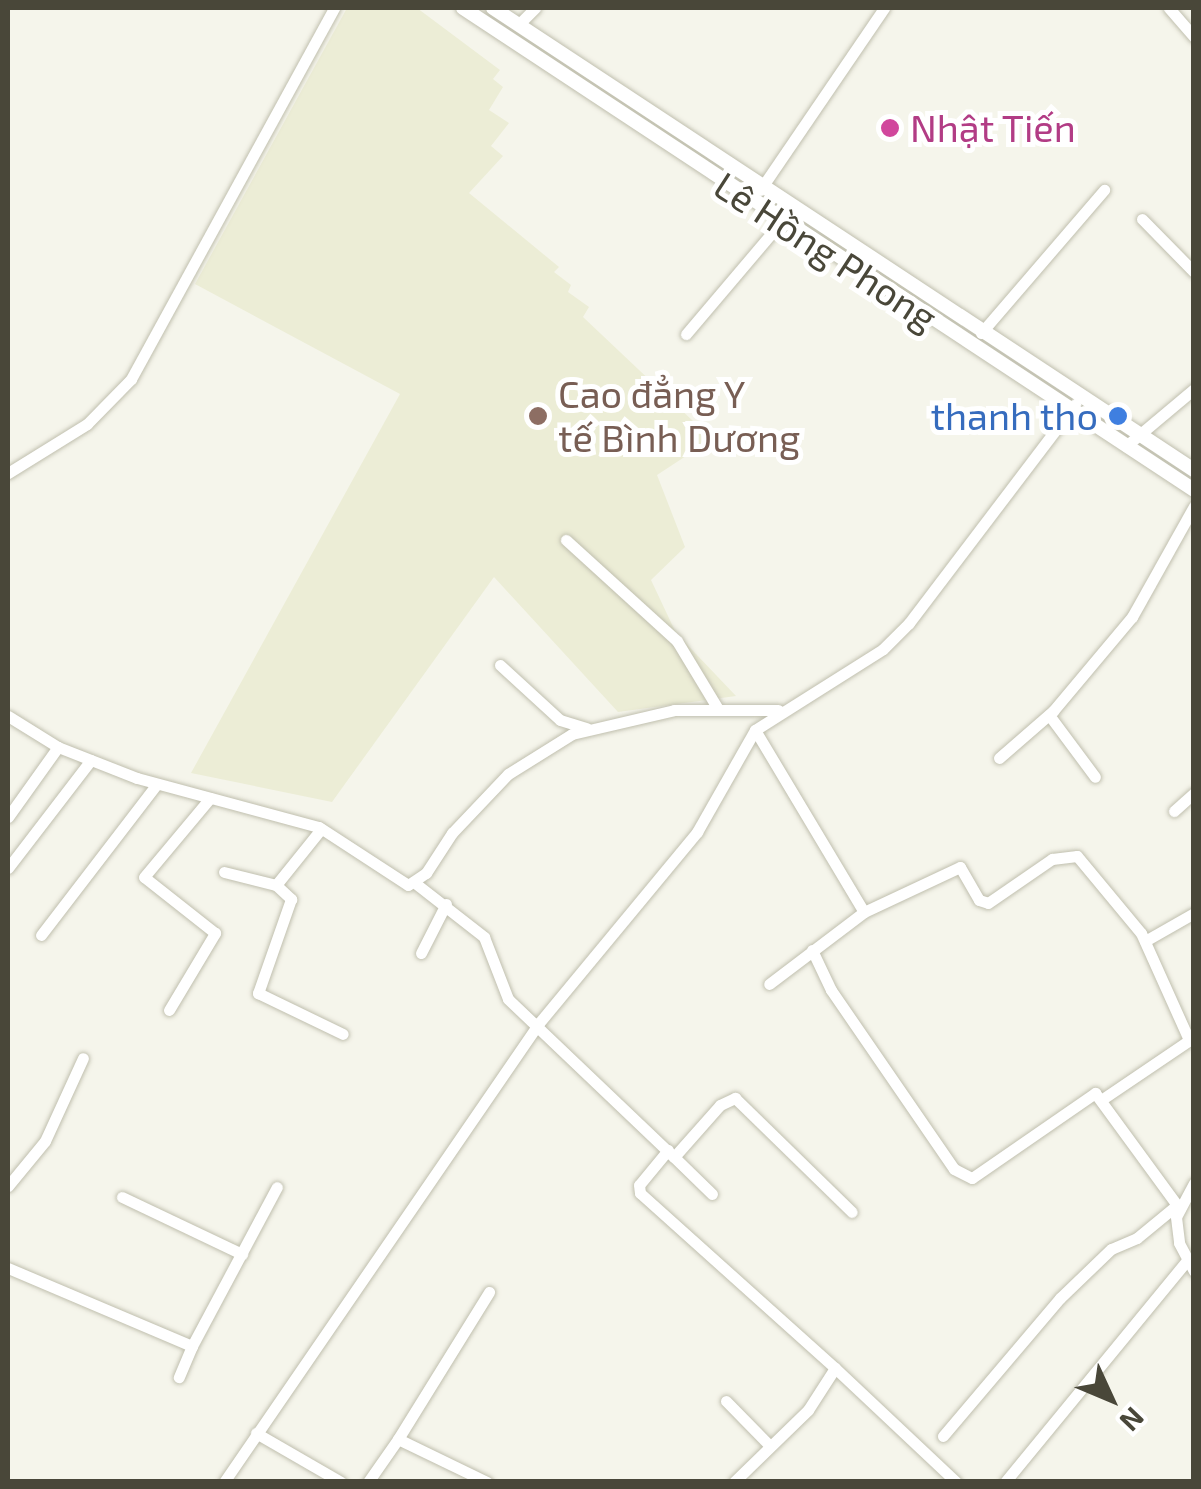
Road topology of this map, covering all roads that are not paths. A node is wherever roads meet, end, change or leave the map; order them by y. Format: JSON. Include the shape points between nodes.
{"nodes":[{"id":1,"x":334,"y":8,"type":"edge"},
{"id":2,"x":463,"y":8,"type":"edge"},
{"id":3,"x":492,"y":8,"type":"edge"},
{"id":4,"x":535,"y":8,"type":"edge"},
{"id":5,"x":884,"y":8,"type":"edge"},
{"id":6,"x":1169,"y":8,"type":"edge"},
{"id":7,"x":518,"y":25,"type":"junction"},
{"id":8,"x":1194,"y":37,"type":"edge"},
{"id":9,"x":760,"y":190,"type":"junction"},
{"id":10,"x":1104,"y":190,"type":"dead end"},
{"id":11,"x":751,"y":203,"type":"junction"},
{"id":12,"x":1142,"y":219,"type":"dead end"},
{"id":13,"x":781,"y":222,"type":"junction"},
{"id":14,"x":1194,"y":272,"type":"edge"},
{"id":15,"x":981,"y":332,"type":"junction"},
{"id":16,"x":686,"y":334,"type":"dead end"},
{"id":17,"x":1194,"y":390,"type":"edge"},
{"id":18,"x":1080,"y":397,"type":"junction"},
{"id":19,"x":1070,"y":410,"type":"junction"},
{"id":20,"x":1138,"y":434,"type":"junction"},
{"id":21,"x":1126,"y":446,"type":"junction"},
{"id":22,"x":1194,"y":470,"type":"edge"},
{"id":23,"x":8,"y":473,"type":"edge"},
{"id":24,"x":1194,"y":490,"type":"edge"},
{"id":25,"x":1194,"y":506,"type":"edge"},
{"id":26,"x":566,"y":540,"type":"dead end"},
{"id":27,"x":500,"y":665,"type":"dead end"},
{"id":28,"x":718,"y":709,"type":"junction"},
{"id":29,"x":780,"y":710,"type":"junction"},
{"id":30,"x":1049,"y":715,"type":"junction"},
{"id":31,"x":8,"y":716,"type":"edge"},
{"id":32,"x":587,"y":728,"type":"junction"},
{"id":33,"x":755,"y":730,"type":"junction"},
{"id":34,"x":58,"y":746,"type":"junction"},
{"id":35,"x":999,"y":758,"type":"dead end"},
{"id":36,"x":91,"y":760,"type":"junction"},
{"id":37,"x":1095,"y":777,"type":"dead end"},
{"id":38,"x":157,"y":784,"type":"junction"},
{"id":39,"x":1194,"y":793,"type":"edge"},
{"id":40,"x":210,"y":798,"type":"junction"},
{"id":41,"x":1174,"y":811,"type":"dead end"},
{"id":42,"x":8,"y":818,"type":"edge"},
{"id":43,"x":321,"y":829,"type":"junction"},
{"id":44,"x":8,"y":868,"type":"edge"},
{"id":45,"x":224,"y":872,"type":"dead end"},
{"id":46,"x":416,"y":883,"type":"junction"},
{"id":47,"x":276,"y":886,"type":"junction"},
{"id":48,"x":446,"y":904,"type":"junction"},
{"id":49,"x":864,"y":912,"type":"junction"},
{"id":50,"x":1194,"y":913,"type":"edge"},
{"id":51,"x":41,"y":935,"type":"dead end"},
{"id":52,"x":1145,"y":941,"type":"junction"},
{"id":53,"x":812,"y":950,"type":"junction"},
{"id":54,"x":421,"y":953,"type":"dead end"},
{"id":55,"x":769,"y":984,"type":"dead end"},
{"id":56,"x":169,"y":1010,"type":"dead end"},
{"id":57,"x":539,"y":1022,"type":"junction"},
{"id":58,"x":344,"y":1034,"type":"dead end"},
{"id":59,"x":1191,"y":1038,"type":"edge"},
{"id":60,"x":83,"y":1058,"type":"dead end"},
{"id":61,"x":1104,"y":1098,"type":"junction"},
{"id":62,"x":671,"y":1153,"type":"junction"},
{"id":63,"x":1194,"y":1183,"type":"edge"},
{"id":64,"x":8,"y":1186,"type":"edge"},
{"id":65,"x":278,"y":1188,"type":"dead end"},
{"id":66,"x":712,"y":1194,"type":"dead end"},
{"id":67,"x":122,"y":1197,"type":"dead end"},
{"id":68,"x":1177,"y":1205,"type":"junction"},
{"id":69,"x":852,"y":1212,"type":"dead end"},
{"id":70,"x":242,"y":1254,"type":"junction"},
{"id":71,"x":1190,"y":1267,"type":"edge"},
{"id":72,"x":8,"y":1268,"type":"edge"},
{"id":73,"x":489,"y":1292,"type":"dead end"},
{"id":74,"x":192,"y":1346,"type":"junction"},
{"id":75,"x":835,"y":1368,"type":"junction"},
{"id":76,"x":179,"y":1378,"type":"dead end"},
{"id":77,"x":726,"y":1401,"type":"dead end"},
{"id":78,"x":256,"y":1433,"type":"junction"},
{"id":79,"x":943,"y":1436,"type":"dead end"},
{"id":80,"x":398,"y":1439,"type":"junction"},
{"id":81,"x":770,"y":1446,"type":"junction"},
{"id":82,"x":224,"y":1482,"type":"edge"},
{"id":83,"x":341,"y":1482,"type":"edge"},
{"id":84,"x":368,"y":1482,"type":"edge"},
{"id":85,"x":487,"y":1482,"type":"edge"},
{"id":86,"x":734,"y":1482,"type":"edge"},
{"id":87,"x":956,"y":1482,"type":"edge"},
{"id":88,"x":1006,"y":1482,"type":"edge"}],
"edges":[{"from":1,"to":23,"type":"street","via":[[131,379],[87,424]]},
{"from":2,"to":11,"type":"street","name":"Lê Hồng Phong"},
{"from":3,"to":7,"type":"street","name":"Lê Hồng Phong"},
{"from":4,"to":7,"type":"street"},
{"from":5,"to":9,"type":"street"},
{"from":6,"to":8,"type":"street"},
{"from":7,"to":9,"type":"street","name":"Lê Hồng Phong"},
{"from":9,"to":11,"type":"street"},
{"from":9,"to":15,"type":"street","name":"Lê Hồng Phong"},
{"from":10,"to":15,"type":"street"},
{"from":11,"to":13,"type":"street","name":"Lê Hồng Phong"},
{"from":12,"to":14,"type":"street"},
{"from":13,"to":16,"type":"street"},
{"from":13,"to":19,"type":"street","name":"Lê Hồng Phong"},
{"from":15,"to":18,"type":"street","name":"Lê Hồng Phong"},
{"from":17,"to":20,"type":"street"},
{"from":18,"to":19,"type":"street"},
{"from":18,"to":20,"type":"street","name":"Lê Hồng Phong"},
{"from":19,"to":21,"type":"street","name":"Lê Hồng Phong"},
{"from":19,"to":29,"type":"street","via":[[909,623],[883,649]]},
{"from":20,"to":21,"type":"street"},
{"from":20,"to":22,"type":"street","name":"Lê Hồng Phong"},
{"from":21,"to":24,"type":"street","name":"Lê Hồng Phong"},
{"from":25,"to":30,"type":"street","via":[[1148,594]]},
{"from":26,"to":28,"type":"street","via":[[677,640]]},
{"from":27,"to":32,"type":"street","via":[[560,720]]},
{"from":28,"to":29,"type":"street"},
{"from":28,"to":32,"type":"street","via":[[646,714]]},
{"from":29,"to":33,"type":"street"},
{"from":30,"to":35,"type":"street"},
{"from":30,"to":37,"type":"street"},
{"from":31,"to":34,"type":"street"},
{"from":32,"to":46,"type":"street","via":[[508,774]]},
{"from":33,"to":49,"type":"street"},
{"from":33,"to":57,"type":"street","via":[[697,832]]},
{"from":34,"to":36,"type":"street"},
{"from":34,"to":42,"type":"street"},
{"from":36,"to":38,"type":"street"},
{"from":36,"to":44,"type":"street"},
{"from":38,"to":40,"type":"street"},
{"from":38,"to":51,"type":"street"},
{"from":39,"to":41,"type":"street"},
{"from":40,"to":43,"type":"street"},
{"from":40,"to":56,"type":"street","via":[[144,877],[215,933]]},
{"from":43,"to":46,"type":"street","via":[[408,885]]},
{"from":43,"to":47,"type":"street"},
{"from":45,"to":47,"type":"street"},
{"from":46,"to":48,"type":"street"},
{"from":47,"to":58,"type":"street","via":[[291,899],[258,993]]},
{"from":48,"to":54,"type":"street"},
{"from":48,"to":57,"type":"street","via":[[484,938],[508,999]]},
{"from":49,"to":52,"type":"street","via":[[960,866],[979,900],[988,903],[1052,859],[1077,856]]},
{"from":49,"to":53,"type":"street"},
{"from":50,"to":52,"type":"street"},
{"from":52,"to":59,"type":"street"},
{"from":53,"to":55,"type":"street"},
{"from":53,"to":61,"type":"street","via":[[954,1169],[972,1178],[1095,1094]]},
{"from":57,"to":62,"type":"street"},
{"from":57,"to":78,"type":"street"},
{"from":59,"to":61,"type":"street"},
{"from":60,"to":64,"type":"street","via":[[45,1141]]},
{"from":61,"to":68,"type":"street"},
{"from":62,"to":66,"type":"street"},
{"from":62,"to":69,"type":"street","via":[[735,1098]]},
{"from":62,"to":75,"type":"street","via":[[639,1184],[640,1193]]},
{"from":63,"to":68,"type":"street"},
{"from":65,"to":70,"type":"street"},
{"from":67,"to":70,"type":"street"},
{"from":68,"to":71,"type":"street"},
{"from":68,"to":79,"type":"street","via":[[1111,1250],[1060,1298]]},
{"from":70,"to":74,"type":"street"},
{"from":71,"to":88,"type":"street"},
{"from":72,"to":74,"type":"street"},
{"from":73,"to":80,"type":"street"},
{"from":74,"to":76,"type":"street"},
{"from":75,"to":81,"type":"street","via":[[808,1410]]},
{"from":75,"to":87,"type":"street"},
{"from":77,"to":81,"type":"street"},
{"from":78,"to":82,"type":"street"},
{"from":78,"to":83,"type":"street"},
{"from":80,"to":84,"type":"street"},
{"from":80,"to":85,"type":"street"},
{"from":81,"to":86,"type":"street"}]}
